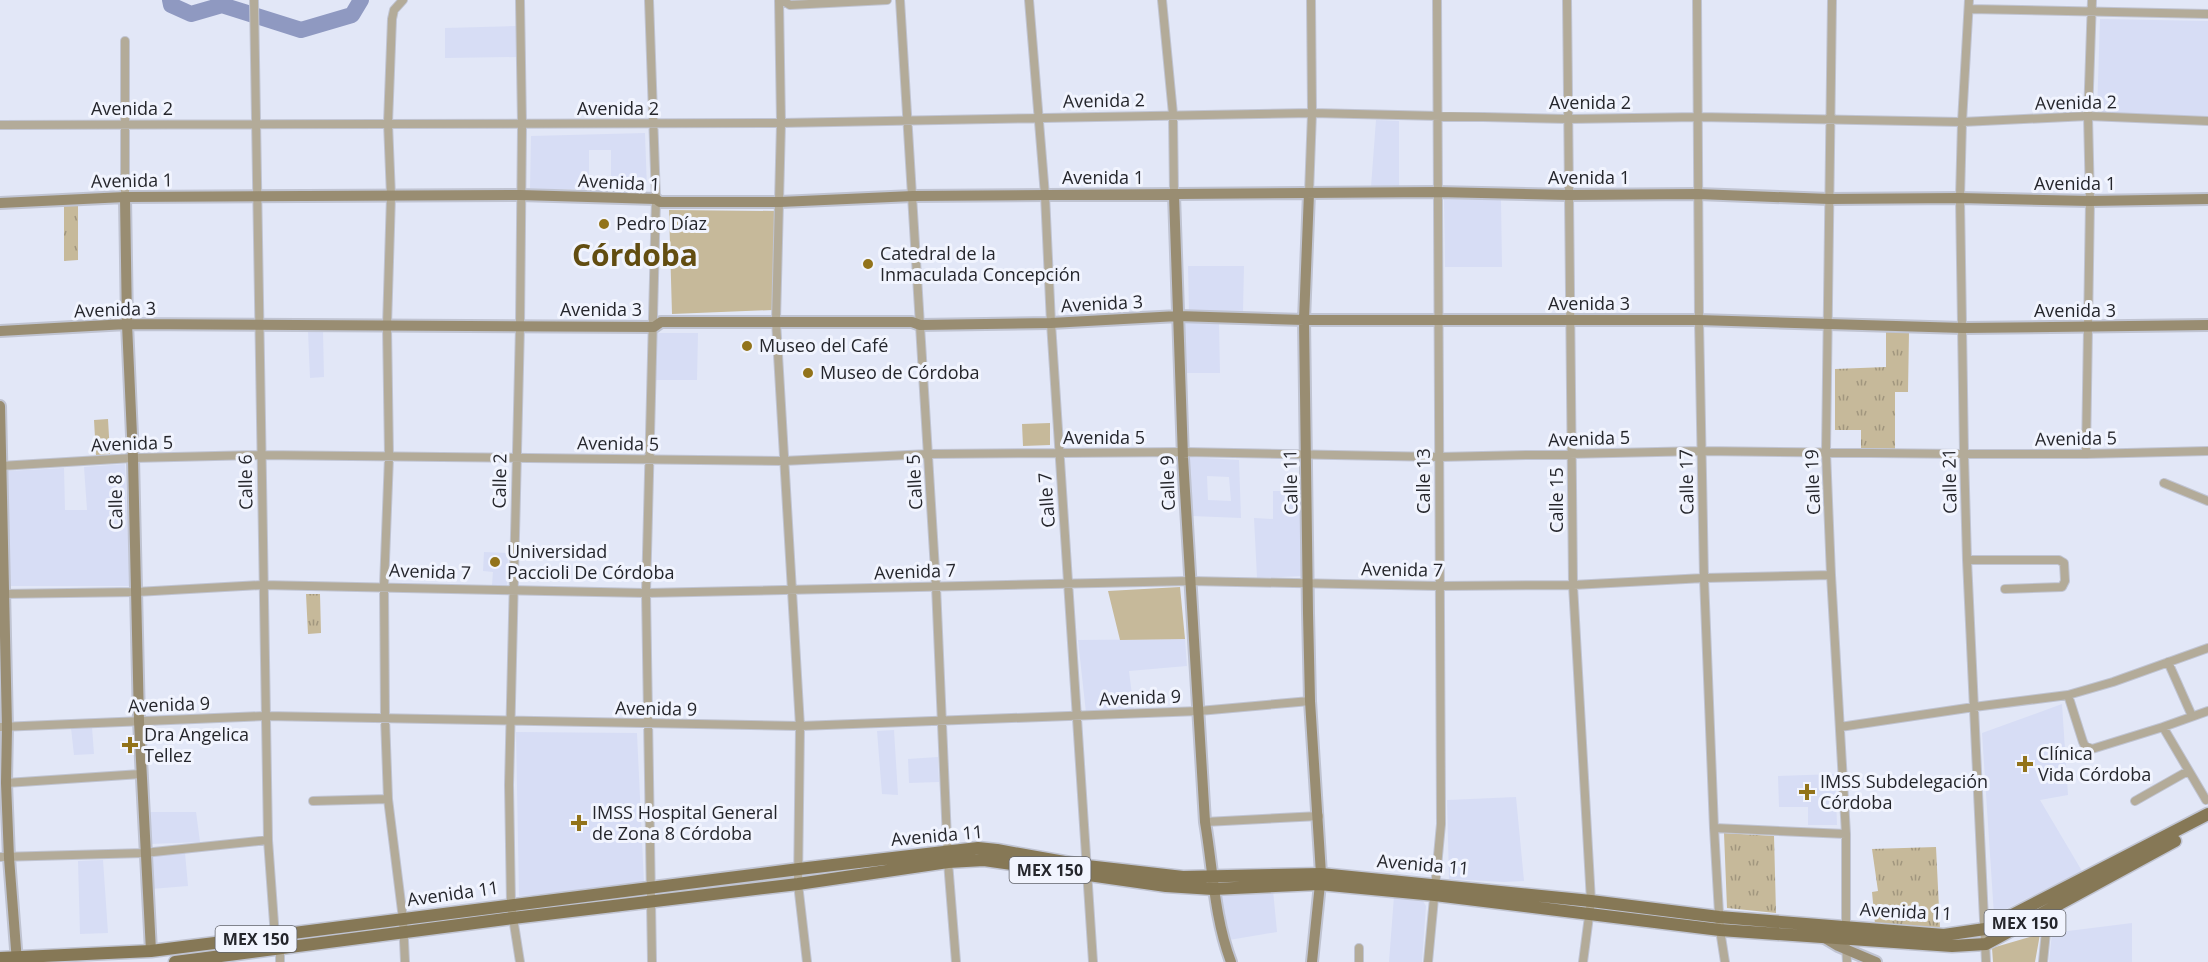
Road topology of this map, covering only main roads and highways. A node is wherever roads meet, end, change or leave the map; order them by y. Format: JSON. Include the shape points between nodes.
{"nodes":[{"id":1,"x":1309,"y":193,"type":"junction"},
{"id":2,"x":1174,"y":195,"type":"junction"},
{"id":3,"x":125,"y":197,"type":"junction"},
{"id":4,"x":2208,"y":199,"type":"edge"},
{"id":5,"x":0,"y":203,"type":"edge"},
{"id":6,"x":1178,"y":316,"type":"junction"},
{"id":7,"x":1304,"y":320,"type":"junction"},
{"id":8,"x":127,"y":324,"type":"junction"},
{"id":9,"x":2208,"y":325,"type":"edge"},
{"id":10,"x":0,"y":331,"type":"edge"},
{"id":11,"x":0,"y":405,"type":"edge"},
{"id":12,"x":1,"y":466,"type":"edge"},
{"id":13,"x":2,"y":594,"type":"edge"},
{"id":14,"x":4,"y":727,"type":"edge"},
{"id":15,"x":2208,"y":814,"type":"edge"},
{"id":16,"x":2208,"y":823,"type":"edge"},
{"id":17,"x":948,"y":856,"type":"junction"},
{"id":18,"x":4,"y":858,"type":"edge"},
{"id":19,"x":2119,"y":867,"type":"junction"},
{"id":20,"x":1320,"y":879,"type":"junction"},
{"id":21,"x":1214,"y":883,"type":"junction"},
{"id":22,"x":1435,"y":889,"type":"junction"},
{"id":23,"x":1719,"y":923,"type":"junction"},
{"id":24,"x":1785,"y":928,"type":"junction"},
{"id":25,"x":1846,"y":938,"type":"junction"},
{"id":26,"x":277,"y":942,"type":"junction"},
{"id":27,"x":150,"y":957,"type":"edge"},
{"id":28,"x":0,"y":958,"type":"edge"},
{"id":29,"x":17,"y":960,"type":"edge"},
{"id":30,"x":176,"y":962,"type":"edge"},
{"id":31,"x":1231,"y":962,"type":"edge"},
{"id":32,"x":1312,"y":962,"type":"edge"},
{"id":33,"x":1876,"y":962,"type":"edge"}],
"edges":[{"from":1,"to":2,"type":"main road","name":"Avenida 1"},
{"from":1,"to":4,"type":"main road","name":"Avenida 1"},
{"from":1,"to":7,"type":"main road","name":"Calle 11"},
{"from":2,"to":3,"type":"main road","name":"Avenida 1","via":[[913,196],[780,202],[660,202],[520,195]]},
{"from":2,"to":6,"type":"main road","name":"Calle 9"},
{"from":3,"to":5,"type":"main road","name":"Avenida 1"},
{"from":3,"to":8,"type":"main road","name":"Calle 8"},
{"from":6,"to":7,"type":"main road","name":"Avenida 3"},
{"from":6,"to":8,"type":"main road","name":"Avenida 3","via":[[920,325],[776,321],[661,322],[654,327]]},
{"from":6,"to":21,"type":"main road","name":"Calle 9","via":[[1205,822]]},
{"from":7,"to":9,"type":"main road","name":"Avenida 3","via":[[1699,320],[1963,328]]},
{"from":7,"to":20,"type":"main road","name":"Calle 11","via":[[1310,701]]},
{"from":8,"to":10,"type":"main road","name":"Avenida 3"},
{"from":8,"to":27,"type":"main road","name":"Calle 8"},
{"from":11,"to":12,"type":"main road"},
{"from":12,"to":13,"type":"main road"},
{"from":13,"to":14,"type":"main road"},
{"from":14,"to":18,"type":"main road"},
{"from":15,"to":19,"type":"main road","number":"MEX 150"},
{"from":16,"to":19,"type":"main road","number":"MEX 150"},
{"from":17,"to":21,"type":"main road","name":"Avenida 11","number":"MEX 150","via":[[978,848],[1088,871],[1183,877]]},
{"from":17,"to":26,"type":"main road","name":"Avenida 11","number":"MEX 150","via":[[799,868],[403,919]]},
{"from":17,"to":26,"type":"main road","name":"Avenida 11","number":"MEX 150","via":[[798,884],[650,903],[404,932]]},
{"from":18,"to":29,"type":"main road"},
{"from":19,"to":25,"type":"main road","name":"Avenida 11","number":"MEX 150","via":[[1985,929],[1944,935]]},
{"from":19,"to":25,"type":"main road","number":"MEX 150","via":[[1986,944],[1952,946]]},
{"from":20,"to":21,"type":"main road","name":"Avenida 11","number":"MEX 150"},
{"from":20,"to":22,"type":"main road","name":"Avenida 11","number":"MEX 150"},
{"from":20,"to":32,"type":"main road","name":"Calle 11"},
{"from":21,"to":31,"type":"main road","name":"Calle 9","via":[[1223,940]]},
{"from":22,"to":23,"type":"main road","name":"Avenida 11","number":"MEX 150","via":[[1590,901]]},
{"from":22,"to":23,"type":"main road","name":"Avenida 11","number":"MEX 150","via":[[1588,915]]},
{"from":23,"to":24,"type":"main road","name":"Avenida 11","number":"MEX 150"},
{"from":24,"to":25,"type":"main road","name":"Avenida 11","number":"MEX 150"},
{"from":24,"to":25,"type":"main road","name":"Avenida 11","number":"MEX 150"},
{"from":25,"to":33,"type":"main road","name":"Avenida 11"},
{"from":26,"to":27,"type":"main road","name":"Avenida 11","number":"MEX 150"},
{"from":26,"to":30,"type":"main road","name":"Avenida 11","number":"MEX 150"},
{"from":27,"to":29,"type":"main road","name":"Avenida 11","number":"MEX 150"},
{"from":28,"to":29,"type":"main road","name":"Avenida 11","number":"MEX 150"}]}
